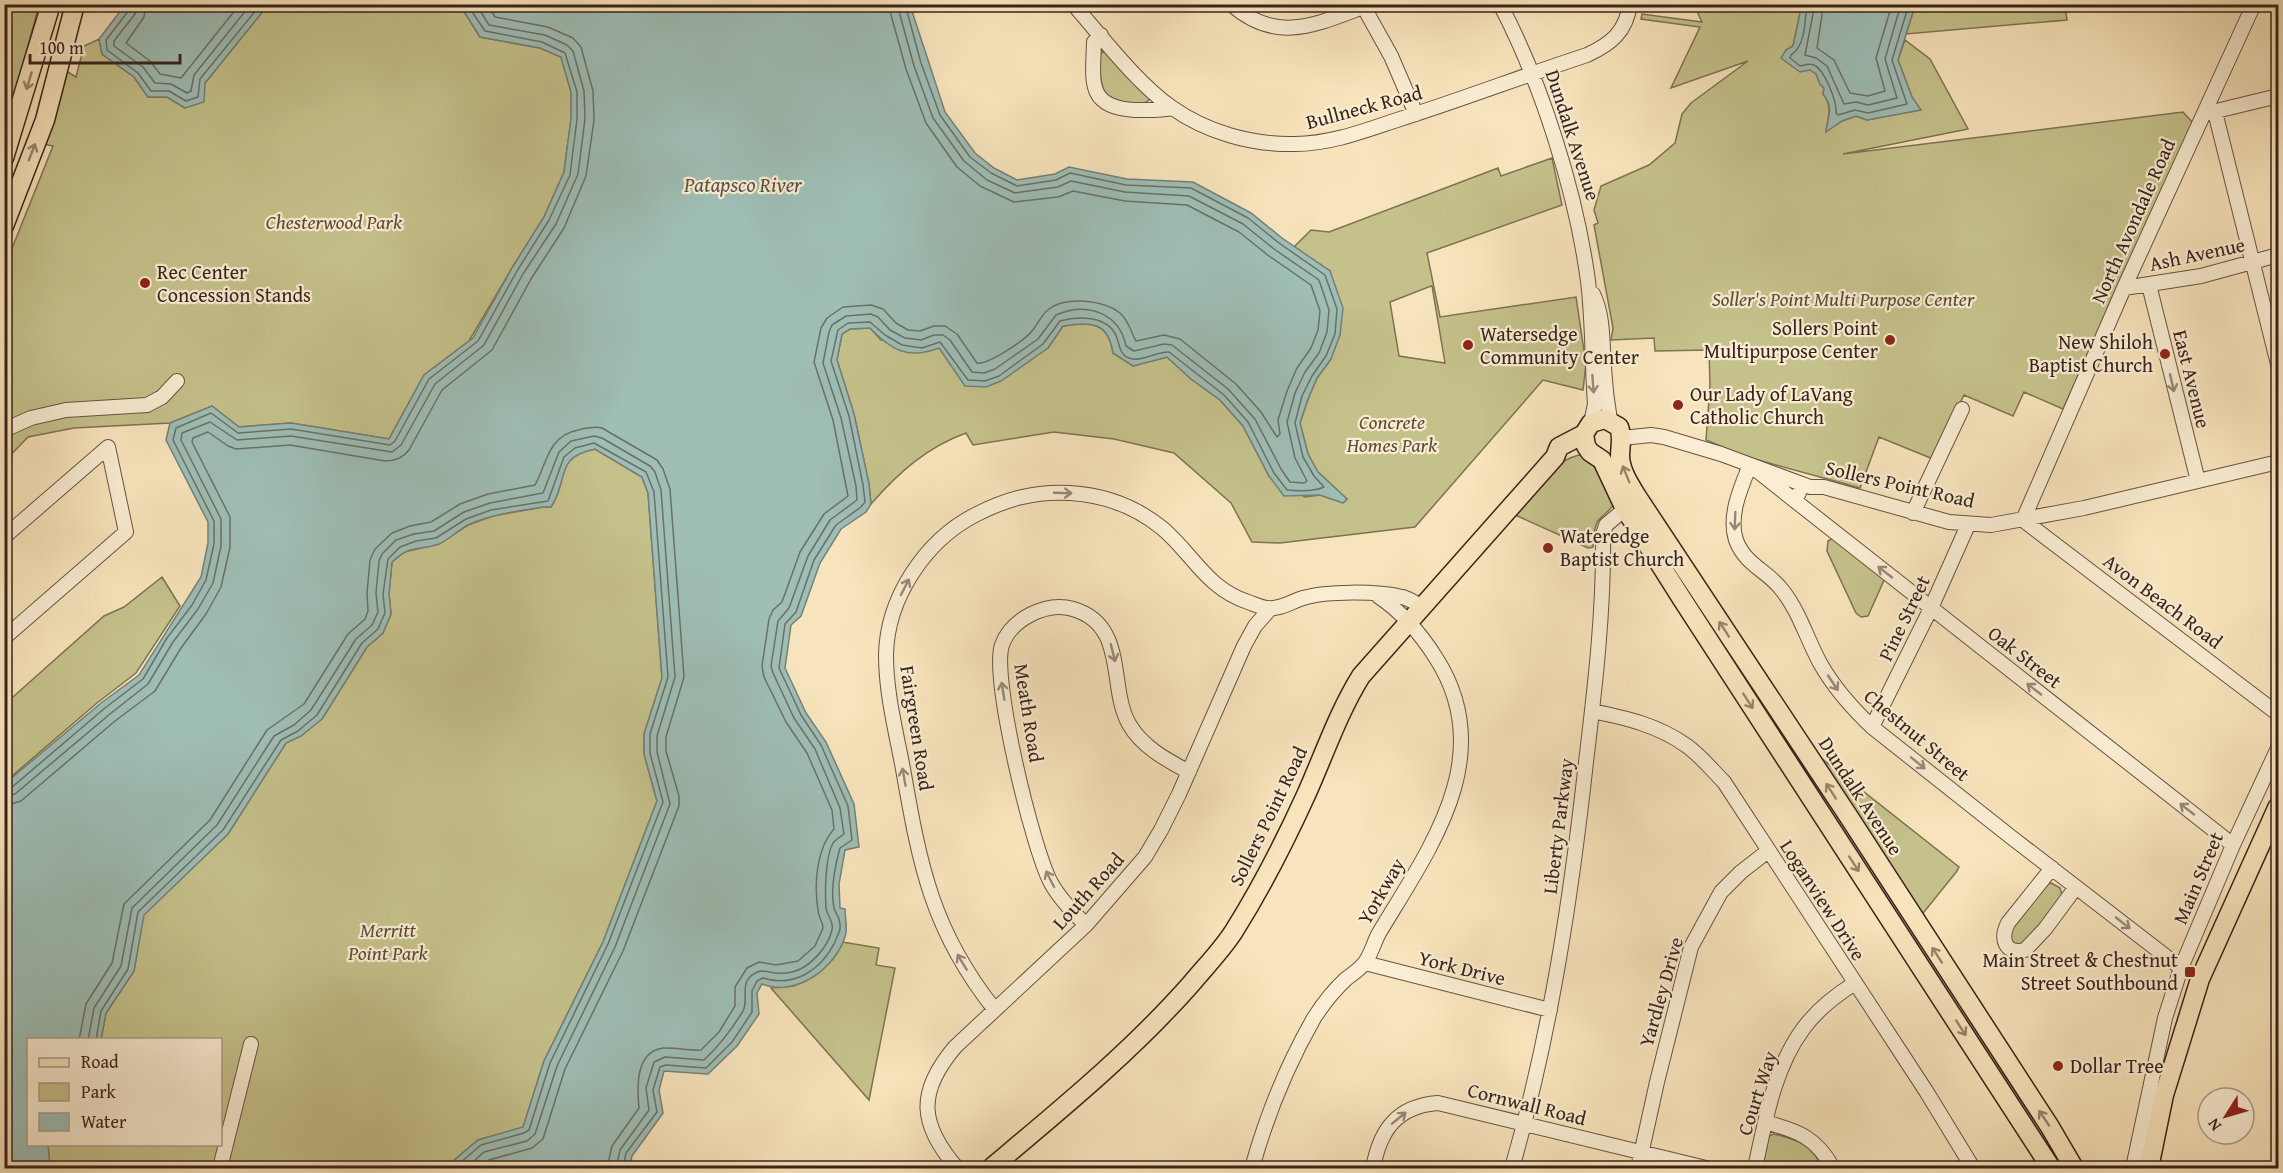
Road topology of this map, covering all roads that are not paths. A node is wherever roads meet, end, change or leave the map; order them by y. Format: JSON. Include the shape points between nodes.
{"nodes":[{"id":1,"x":51,"y":4,"type":"edge"},
{"id":2,"x":75,"y":4,"type":"edge"},
{"id":3,"x":1073,"y":4,"type":"edge"},
{"id":4,"x":1231,"y":4,"type":"edge"},
{"id":5,"x":1500,"y":4,"type":"edge"},
{"id":6,"x":1630,"y":4,"type":"edge"},
{"id":7,"x":2253,"y":4,"type":"edge"},
{"id":8,"x":1362,"y":6,"type":"edge"},
{"id":9,"x":1101,"y":35,"type":"junction"},
{"id":10,"x":1531,"y":74,"type":"junction"},
{"id":11,"x":2278,"y":96,"type":"edge"},
{"id":12,"x":1172,"y":108,"type":"junction"},
{"id":13,"x":2210,"y":113,"type":"junction"},
{"id":14,"x":1416,"y":114,"type":"junction"},
{"id":15,"x":4,"y":158,"type":"edge"},
{"id":16,"x":4,"y":226,"type":"edge"},
{"id":17,"x":2278,"y":255,"type":"edge"},
{"id":18,"x":2253,"y":262,"type":"junction"},
{"id":19,"x":1588,"y":284,"type":"junction"},
{"id":20,"x":2149,"y":285,"type":"junction"},
{"id":21,"x":2124,"y":288,"type":"junction"},
{"id":22,"x":2278,"y":364,"type":"edge"},
{"id":23,"x":177,"y":381,"type":"dead end"},
{"id":24,"x":1962,"y":409,"type":"dead end"},
{"id":25,"x":1610,"y":420,"type":"junction"},
{"id":26,"x":1588,"y":428,"type":"junction"},
{"id":27,"x":4,"y":429,"type":"edge"},
{"id":28,"x":1621,"y":441,"type":"junction"},
{"id":29,"x":1594,"y":454,"type":"junction"},
{"id":30,"x":1555,"y":457,"type":"junction"},
{"id":31,"x":2278,"y":462,"type":"edge"},
{"id":32,"x":1750,"y":465,"type":"junction"},
{"id":33,"x":2198,"y":481,"type":"junction"},
{"id":34,"x":1810,"y":487,"type":"junction"},
{"id":35,"x":1794,"y":500,"type":"junction"},
{"id":36,"x":1632,"y":504,"type":"junction"},
{"id":37,"x":1913,"y":513,"type":"junction"},
{"id":38,"x":2023,"y":520,"type":"junction"},
{"id":39,"x":1968,"y":525,"type":"junction"},
{"id":40,"x":4,"y":537,"type":"edge"},
{"id":41,"x":1376,"y":595,"type":"junction"},
{"id":42,"x":1421,"y":606,"type":"junction"},
{"id":43,"x":1931,"y":608,"type":"junction"},
{"id":44,"x":1270,"y":609,"type":"junction"},
{"id":45,"x":1407,"y":621,"type":"junction"},
{"id":46,"x":4,"y":638,"type":"edge"},
{"id":47,"x":1592,"y":711,"type":"junction"},
{"id":48,"x":2278,"y":714,"type":"edge"},
{"id":49,"x":1872,"y":727,"type":"junction"},
{"id":50,"x":2278,"y":748,"type":"edge"},
{"id":51,"x":1189,"y":772,"type":"junction"},
{"id":52,"x":2278,"y":806,"type":"edge"},
{"id":53,"x":2233,"y":845,"type":"junction"},
{"id":54,"x":1768,"y":851,"type":"junction"},
{"id":55,"x":2052,"y":868,"type":"junction"},
{"id":56,"x":2076,"y":887,"type":"junction"},
{"id":57,"x":1086,"y":924,"type":"junction"},
{"id":58,"x":1365,"y":963,"type":"junction"},
{"id":59,"x":2181,"y":968,"type":"junction"},
{"id":60,"x":1855,"y":983,"type":"junction"},
{"id":61,"x":995,"y":1010,"type":"junction"},
{"id":62,"x":1550,"y":1010,"type":"junction"},
{"id":63,"x":251,"y":1044,"type":"dead end"},
{"id":64,"x":1765,"y":1122,"type":"junction"},
{"id":65,"x":1525,"y":1124,"type":"junction"},
{"id":66,"x":1642,"y":1152,"type":"junction"},
{"id":67,"x":220,"y":1168,"type":"edge"},
{"id":68,"x":957,"y":1168,"type":"edge"},
{"id":69,"x":991,"y":1168,"type":"edge"},
{"id":70,"x":1252,"y":1168,"type":"edge"},
{"id":71,"x":1372,"y":1168,"type":"edge"},
{"id":72,"x":1512,"y":1168,"type":"edge"},
{"id":73,"x":1638,"y":1168,"type":"edge"},
{"id":74,"x":1706,"y":1168,"type":"edge"},
{"id":75,"x":1755,"y":1168,"type":"edge"},
{"id":76,"x":1833,"y":1168,"type":"edge"},
{"id":77,"x":1973,"y":1168,"type":"edge"},
{"id":78,"x":2051,"y":1168,"type":"edge"},
{"id":79,"x":2074,"y":1168,"type":"edge"},
{"id":80,"x":2133,"y":1168,"type":"edge"},
{"id":81,"x":2149,"y":1168,"type":"edge"}],
"edges":[{"from":1,"to":15,"type":"main road","one_way":true},
{"from":16,"to":2,"type":"main road","one_way":true,"via":[[45,120]]},
{"from":3,"to":9,"type":"street","name":"Bullneck Road"},
{"from":4,"to":8,"type":"street","via":[[1262,23],[1290,29]]},
{"from":5,"to":10,"type":"street","name":"Dundalk Avenue"},
{"from":6,"to":10,"type":"street","name":"Bullneck Road","via":[[1620,34],[1605,47]]},
{"from":7,"to":13,"type":"street","name":"North Avondale Road"},
{"from":8,"to":14,"type":"street","via":[[1391,56]]},
{"from":9,"to":12,"type":"street","name":"Bullneck Road"},
{"from":9,"to":12,"type":"street","via":[[1094,42],[1094,87],[1102,100],[1112,108]]},
{"from":10,"to":14,"type":"street","name":"Bullneck Road"},
{"from":10,"to":19,"type":"street","name":"Dundalk Avenue","via":[[1569,188]]},
{"from":11,"to":13,"type":"street"},
{"from":12,"to":14,"type":"street","name":"Bullneck Road","via":[[1215,130],[1244,139],[1296,144],[1350,135]]},
{"from":13,"to":18,"type":"street"},
{"from":13,"to":21,"type":"street","name":"North Avondale Road"},
{"from":17,"to":18,"type":"street","name":"Ash Avenue"},
{"from":18,"to":20,"type":"street","name":"Ash Avenue"},
{"from":18,"to":22,"type":"street"},
{"from":19,"to":25,"type":"street","name":"Dundalk Avenue","via":[[1601,323]]},
{"from":19,"to":26,"type":"street","name":"Dundalk Avenue","one_way":true,"via":[[1595,404]]},
{"from":20,"to":21,"type":"street","name":"Ash Avenue"},
{"from":20,"to":33,"type":"street","name":"East Avenue","one_way":true},
{"from":21,"to":38,"type":"street","name":"North Avondale Road"},
{"from":23,"to":27,"type":"street","via":[[162,397],[147,405],[66,410]]},
{"from":24,"to":37,"type":"street"},
{"from":25,"to":26,"type":"main road","via":[[1600,419]]},
{"from":25,"to":28,"type":"main road","name":"Dundalk Avenue","via":[[1618,428]]},
{"from":26,"to":29,"type":"main road","name":"Dundalk Avenue","via":[[1584,440]]},
{"from":26,"to":30,"type":"main road","name":"Sollers Point Road","via":[[1559,447]]},
{"from":28,"to":29,"type":"main road","via":[[1614,454]]},
{"from":28,"to":32,"type":"street","name":"Sollers Point Road","via":[[1651,435],[1664,437]]},
{"from":36,"to":28,"type":"main road","name":"Dundalk Avenue","one_way":true,"via":[[1620,459]]},
{"from":29,"to":30,"type":"main road","via":[[1579,449]]},
{"from":29,"to":36,"type":"main road","name":"Dundalk Avenue","via":[[1602,459]]},
{"from":30,"to":42,"type":"main road","name":"Sollers Point Road"},
{"from":31,"to":33,"type":"street","name":"Sollers Point Road"},
{"from":32,"to":34,"type":"street","name":"Sollers Point Road"},
{"from":32,"to":35,"type":"street","name":"Oak Street"},
{"from":32,"to":49,"type":"street","name":"Chestnut Street","one_way":true,"via":[[1734,514],[1739,546],[1753,565],[1782,589],[1836,688]]},
{"from":33,"to":38,"type":"street","name":"Sollers Point Road"},
{"from":34,"to":35,"type":"street","via":[[1799,492]]},
{"from":34,"to":37,"type":"street","name":"Sollers Point Road","via":[[1824,487]]},
{"from":43,"to":35,"type":"street","name":"Oak Street","one_way":true},
{"from":36,"to":47,"type":"street","name":"Liberty Parkway","via":[[1606,525],[1603,535]]},
{"from":36,"to":78,"type":"main road","name":"Dundalk Avenue","one_way":true,"via":[[1682,599]]},
{"from":79,"to":36,"type":"main road","name":"Dundalk Avenue","one_way":true,"via":[[1847,814]]},
{"from":37,"to":39,"type":"street","name":"Sollers Point Road"},
{"from":38,"to":39,"type":"street","name":"Sollers Point Road"},
{"from":38,"to":48,"type":"street","name":"Avon Beach Road"},
{"from":39,"to":43,"type":"street","name":"Pine Street"},
{"from":40,"to":46,"type":"street","via":[[108,447],[126,532]]},
{"from":41,"to":42,"type":"street","via":[[1403,597]]},
{"from":41,"to":44,"type":"street","via":[[1329,593]]},
{"from":41,"to":45,"type":"street"},
{"from":42,"to":45,"type":"main road","name":"Sollers Point Road"},
{"from":43,"to":49,"type":"street","name":"Pine Street"},
{"from":53,"to":43,"type":"street","name":"Oak Street","one_way":true},
{"from":44,"to":51,"type":"street","name":"Louth Road","via":[[1244,646]]},
{"from":61,"to":44,"type":"street","name":"Fairgreen Road","one_way":true,"via":[[966,970],[934,908],[893,723],[886,652],[901,596],[914,571],[942,537],[993,506],[1029,494],[1091,495],[1149,518],[1221,590]]},
{"from":45,"to":58,"type":"street","name":"Yorkway","via":[[1443,669],[1454,693],[1462,735],[1460,768],[1447,811]]},
{"from":45,"to":69,"type":"main road","name":"Sollers Point Road","via":[[1352,691],[1295,817],[1233,933],[1167,1011]]},
{"from":47,"to":54,"type":"street","name":"Loganview Drive","via":[[1641,722],[1688,746],[1724,782]]},
{"from":47,"to":62,"type":"street","name":"Liberty Parkway"},
{"from":49,"to":55,"type":"street","name":"Chestnut Street","one_way":true},
{"from":50,"to":53,"type":"street","name":"Main Street"},
{"from":51,"to":57,"type":"street","name":"Louth Road","via":[[1144,857]]},
{"from":57,"to":51,"type":"street","name":"Meath Road","one_way":true,"via":[[1051,883],[1029,823],[1002,687],[1002,645],[1015,625],[1048,608],[1060,607],[1074,609],[1094,621],[1112,648],[1129,724],[1153,750]]},
{"from":52,"to":81,"type":"main road","via":[[2200,979],[2164,1095]]},
{"from":53,"to":59,"type":"street","name":"Main Street"},
{"from":54,"to":60,"type":"street","name":"Loganview Drive"},
{"from":54,"to":66,"type":"street","name":"Yardley Drive","via":[[1722,892],[1691,946]]},
{"from":55,"to":56,"type":"street","name":"Chestnut Street"},
{"from":55,"to":56,"type":"street","via":[[2008,923],[2003,933],[2007,946],[2025,950]]},
{"from":56,"to":59,"type":"street","name":"Chestnut Street","one_way":true},
{"from":57,"to":61,"type":"street","name":"Louth Road"},
{"from":58,"to":62,"type":"street","name":"York Drive"},
{"from":58,"to":70,"type":"street","name":"Yorkway","via":[[1323,1006],[1290,1062]]},
{"from":59,"to":80,"type":"street","name":"Main Street","via":[[2165,1018]]},
{"from":60,"to":64,"type":"street","name":"Court Way","via":[[1803,1028],[1784,1065]]},
{"from":60,"to":77,"type":"street","name":"Loganview Drive"},
{"from":61,"to":68,"type":"street","name":"Louth Road","via":[[955,1047],[940,1066],[928,1094],[931,1126]]},
{"from":62,"to":65,"type":"street","name":"Liberty Parkway"},
{"from":63,"to":67,"type":"street"},
{"from":64,"to":75,"type":"street","name":"Court Way"},
{"from":64,"to":76,"type":"street","via":[[1803,1134]]},
{"from":65,"to":66,"type":"street","name":"Cornwall Road"},
{"from":71,"to":65,"type":"street","name":"Cornwall Road","one_way":true,"via":[[1378,1143],[1394,1121],[1422,1104],[1455,1106]]},
{"from":65,"to":72,"type":"street","name":"Liberty Parkway"},
{"from":66,"to":73,"type":"street","name":"Yardley Drive"},
{"from":66,"to":74,"type":"street","name":"Cornwall Road"}]}
